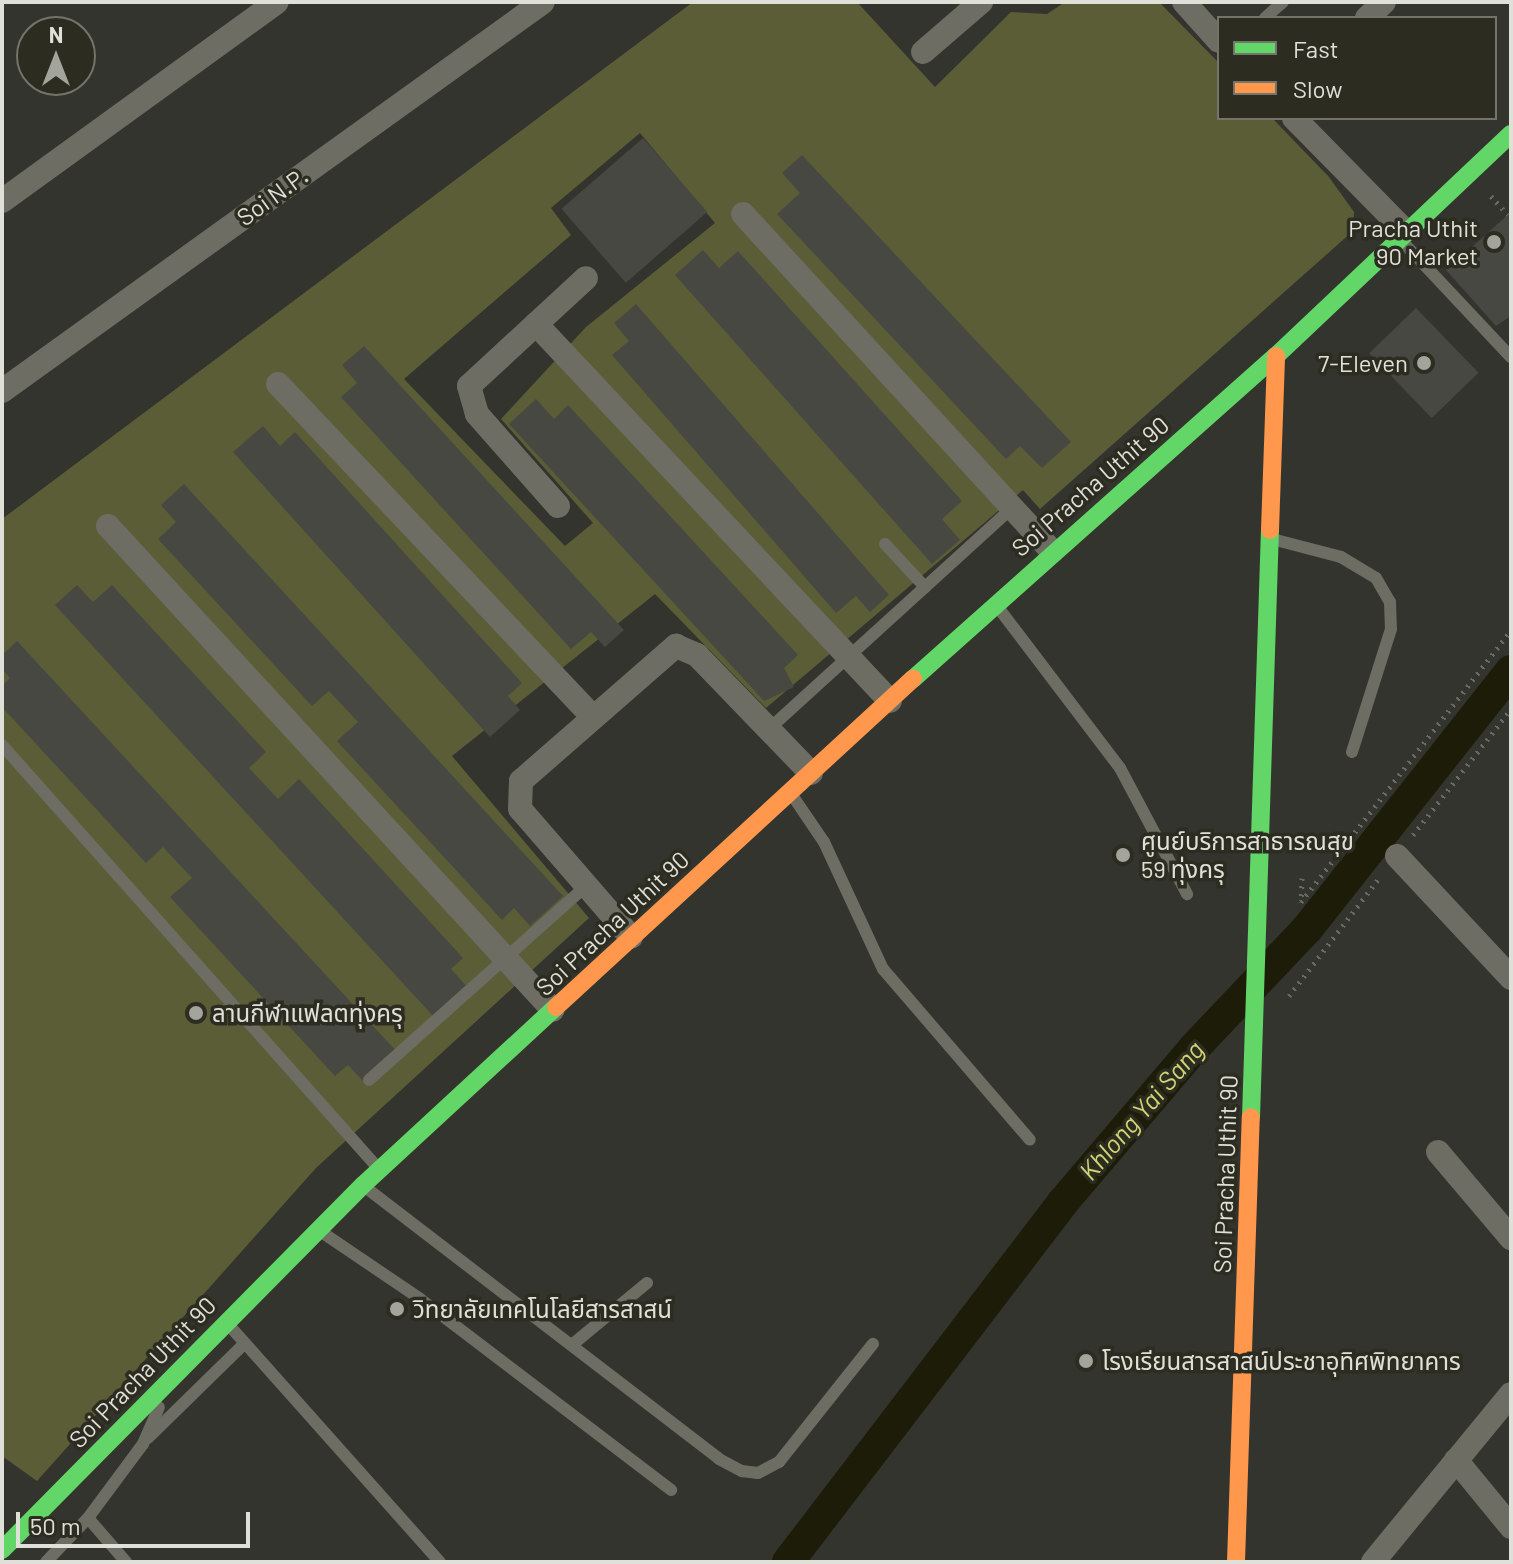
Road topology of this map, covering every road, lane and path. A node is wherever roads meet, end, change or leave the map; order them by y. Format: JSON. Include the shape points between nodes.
{"nodes":[{"id":1,"x":277,"y":2,"type":"edge"},
{"id":2,"x":543,"y":2,"type":"edge"},
{"id":3,"x":981,"y":2,"type":"edge"},
{"id":4,"x":1184,"y":2,"type":"edge"},
{"id":5,"x":1283,"y":2,"type":"edge"},
{"id":6,"x":1384,"y":2,"type":"edge"},
{"id":7,"x":1267,"y":16,"type":"edge"},
{"id":8,"x":1369,"y":16,"type":"edge"},
{"id":9,"x":1217,"y":39,"type":"edge"},
{"id":10,"x":923,"y":52,"type":"dead end"},
{"id":11,"x":1296,"y":120,"type":"edge"},
{"id":12,"x":1511,"y":134,"type":"edge"},
{"id":13,"x":1490,"y":196,"type":"dead end"},
{"id":14,"x":2,"y":201,"type":"edge"},
{"id":15,"x":743,"y":214,"type":"dead end"},
{"id":16,"x":1508,"y":215,"type":"dead end"},
{"id":17,"x":1402,"y":234,"type":"junction"},
{"id":18,"x":586,"y":278,"type":"dead end"},
{"id":19,"x":536,"y":324,"type":"junction"},
{"id":20,"x":1276,"y":356,"type":"junction"},
{"id":21,"x":1511,"y":357,"type":"edge"},
{"id":22,"x":278,"y":384,"type":"dead end"},
{"id":23,"x":2,"y":391,"type":"edge"},
{"id":24,"x":558,"y":506,"type":"dead end"},
{"id":25,"x":1012,"y":508,"type":"junction"},
{"id":26,"x":108,"y":526,"type":"dead end"},
{"id":27,"x":1269,"y":538,"type":"junction"},
{"id":28,"x":885,"y":544,"type":"dead end"},
{"id":29,"x":1052,"y":551,"type":"junction"},
{"id":30,"x":925,"y":587,"type":"junction"},
{"id":31,"x":996,"y":603,"type":"junction"},
{"id":32,"x":1511,"y":630,"type":"edge"},
{"id":33,"x":848,"y":657,"type":"junction"},
{"id":34,"x":890,"y":701,"type":"junction"},
{"id":35,"x":593,"y":717,"type":"junction"},
{"id":36,"x":769,"y":729,"type":"junction"},
{"id":37,"x":2,"y":745,"type":"edge"},
{"id":38,"x":1352,"y":752,"type":"dead end"},
{"id":39,"x":811,"y":773,"type":"junction"},
{"id":40,"x":790,"y":793,"type":"junction"},
{"id":41,"x":1397,"y":856,"type":"dead end"},
{"id":42,"x":1302,"y":878,"type":"dead end"},
{"id":43,"x":585,"y":887,"type":"junction"},
{"id":44,"x":1187,"y":894,"type":"dead end"},
{"id":45,"x":631,"y":937,"type":"junction"},
{"id":46,"x":505,"y":958,"type":"junction"},
{"id":47,"x":1511,"y":978,"type":"edge"},
{"id":48,"x":553,"y":1010,"type":"junction"},
{"id":49,"x":369,"y":1080,"type":"dead end"},
{"id":50,"x":1030,"y":1140,"type":"dead end"},
{"id":51,"x":1438,"y":1152,"type":"dead end"},
{"id":52,"x":379,"y":1170,"type":"junction"},
{"id":53,"x":363,"y":1185,"type":"junction"},
{"id":54,"x":318,"y":1229,"type":"junction"},
{"id":55,"x":1511,"y":1238,"type":"edge"},
{"id":56,"x":647,"y":1283,"type":"dead end"},
{"id":57,"x":225,"y":1321,"type":"junction"},
{"id":58,"x":244,"y":1344,"type":"junction"},
{"id":59,"x":573,"y":1344,"type":"junction"},
{"id":60,"x":873,"y":1344,"type":"dead end"},
{"id":61,"x":174,"y":1371,"type":"junction"},
{"id":62,"x":1511,"y":1394,"type":"edge"},
{"id":63,"x":143,"y":1444,"type":"junction"},
{"id":64,"x":1456,"y":1460,"type":"junction"},
{"id":65,"x":671,"y":1490,"type":"dead end"},
{"id":66,"x":88,"y":1518,"type":"junction"},
{"id":67,"x":1511,"y":1527,"type":"edge"},
{"id":68,"x":2,"y":1550,"type":"edge"},
{"id":69,"x":46,"y":1562,"type":"edge"},
{"id":70,"x":126,"y":1562,"type":"edge"},
{"id":71,"x":440,"y":1562,"type":"edge"},
{"id":72,"x":1236,"y":1562,"type":"edge"},
{"id":73,"x":1373,"y":1562,"type":"edge"}],
"edges":[{"from":1,"to":14,"type":"street"},
{"from":2,"to":23,"type":"street","name":"Soi N.P."},
{"from":3,"to":10,"type":"street"},
{"from":4,"to":9,"type":"street"},
{"from":5,"to":7,"type":"lane"},
{"from":6,"to":8,"type":"street"},
{"from":11,"to":17,"type":"street"},
{"from":12,"to":17,"type":"street","name":"Soi Pracha Uthit 90"},
{"from":13,"to":16,"type":"path"},
{"from":15,"to":25,"type":"street"},
{"from":17,"to":20,"type":"street","name":"Soi Pracha Uthit 90"},
{"from":17,"to":21,"type":"lane"},
{"from":18,"to":19,"type":"street"},
{"from":19,"to":24,"type":"street","via":[[469,386],[477,414]]},
{"from":19,"to":33,"type":"street"},
{"from":20,"to":27,"type":"street","name":"Soi Pracha Uthit 90"},
{"from":20,"to":29,"type":"street","name":"Soi Pracha Uthit 90"},
{"from":22,"to":35,"type":"street"},
{"from":25,"to":29,"type":"street"},
{"from":25,"to":30,"type":"lane"},
{"from":26,"to":46,"type":"street"},
{"from":27,"to":38,"type":"lane","via":[[1341,557],[1376,578],[1390,602],[1391,629]]},
{"from":27,"to":72,"type":"street","name":"Soi Pracha Uthit 90"},
{"from":28,"to":30,"type":"lane"},
{"from":29,"to":31,"type":"street","name":"Soi Pracha Uthit 90"},
{"from":30,"to":33,"type":"lane"},
{"from":31,"to":34,"type":"street","name":"Soi Pracha Uthit 90"},
{"from":31,"to":44,"type":"lane","via":[[1120,768]]},
{"from":32,"to":42,"type":"path","via":[[1301,902]]},
{"from":33,"to":34,"type":"street"},
{"from":33,"to":36,"type":"lane"},
{"from":34,"to":39,"type":"street","name":"Soi Pracha Uthit 90"},
{"from":35,"to":36,"type":"street","via":[[676,646],[697,655]]},
{"from":35,"to":43,"type":"street","via":[[521,781],[520,809]]},
{"from":36,"to":39,"type":"street"},
{"from":37,"to":52,"type":"lane"},
{"from":39,"to":40,"type":"street","name":"Soi Pracha Uthit 90"},
{"from":40,"to":45,"type":"street","name":"Soi Pracha Uthit 90"},
{"from":40,"to":50,"type":"lane","via":[[824,842],[863,936],[883,969]]},
{"from":41,"to":47,"type":"street"},
{"from":43,"to":45,"type":"street"},
{"from":43,"to":46,"type":"lane"},
{"from":45,"to":48,"type":"street","name":"Soi Pracha Uthit 90"},
{"from":46,"to":48,"type":"street"},
{"from":46,"to":49,"type":"lane"},
{"from":48,"to":52,"type":"street","name":"Soi Pracha Uthit 90"},
{"from":51,"to":55,"type":"street"},
{"from":52,"to":53,"type":"street","name":"Soi Pracha Uthit 90"},
{"from":53,"to":54,"type":"street","name":"Soi Pracha Uthit 90"},
{"from":53,"to":59,"type":"lane"},
{"from":54,"to":57,"type":"street","name":"Soi Pracha Uthit 90"},
{"from":54,"to":65,"type":"lane","via":[[419,1298]]},
{"from":56,"to":59,"type":"lane"},
{"from":57,"to":58,"type":"lane"},
{"from":57,"to":61,"type":"street","name":"Soi Pracha Uthit 90"},
{"from":58,"to":63,"type":"lane"},
{"from":58,"to":71,"type":"lane"},
{"from":59,"to":60,"type":"lane","via":[[719,1459],[758,1473],[779,1462]]},
{"from":61,"to":63,"type":"lane"},
{"from":61,"to":68,"type":"street","name":"Soi Pracha Uthit 90"},
{"from":62,"to":64,"type":"street"},
{"from":63,"to":66,"type":"lane"},
{"from":64,"to":67,"type":"street"},
{"from":64,"to":73,"type":"street"},
{"from":66,"to":69,"type":"lane"},
{"from":66,"to":70,"type":"lane"}]}
